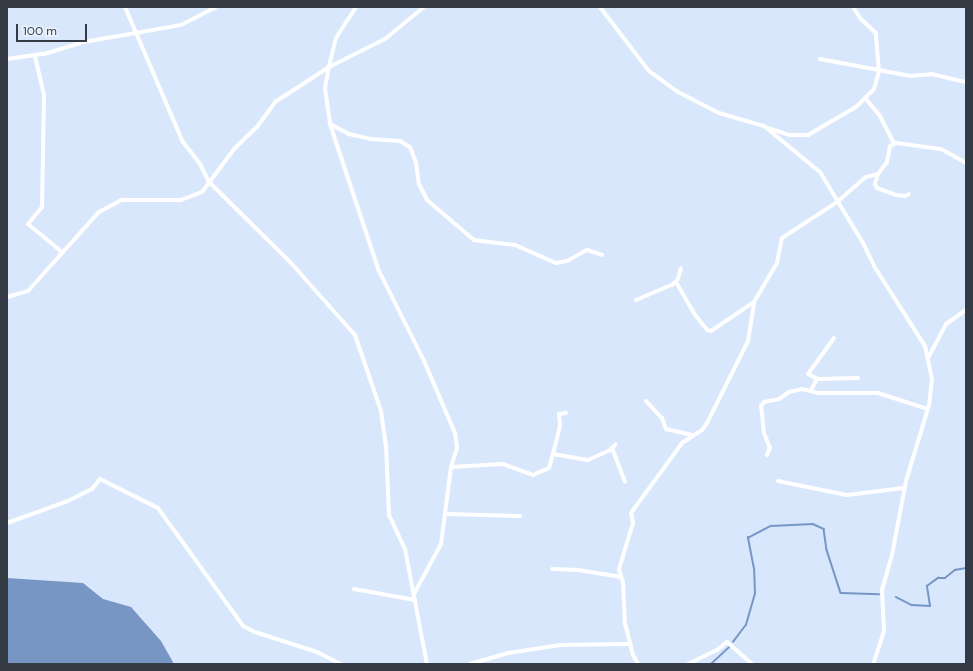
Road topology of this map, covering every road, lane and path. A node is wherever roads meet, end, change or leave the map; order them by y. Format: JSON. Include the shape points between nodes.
{"nodes":[{"id":1,"x":125,"y":7,"type":"edge"},
{"id":2,"x":216,"y":7,"type":"edge"},
{"id":3,"x":356,"y":7,"type":"edge"},
{"id":4,"x":424,"y":7,"type":"edge"},
{"id":5,"x":600,"y":7,"type":"edge"},
{"id":6,"x":853,"y":7,"type":"edge"},
{"id":7,"x":134,"y":32,"type":"junction"},
{"id":8,"x":35,"y":56,"type":"junction"},
{"id":9,"x":820,"y":59,"type":"dead end"},
{"id":10,"x":7,"y":60,"type":"edge"},
{"id":11,"x":329,"y":67,"type":"junction"},
{"id":12,"x":879,"y":72,"type":"junction"},
{"id":13,"x":966,"y":82,"type":"edge"},
{"id":14,"x":865,"y":98,"type":"junction"},
{"id":15,"x":330,"y":124,"type":"junction"},
{"id":16,"x":764,"y":126,"type":"junction"},
{"id":17,"x":894,"y":144,"type":"junction"},
{"id":18,"x":966,"y":163,"type":"edge"},
{"id":19,"x":878,"y":174,"type":"junction"},
{"id":20,"x":209,"y":182,"type":"junction"},
{"id":21,"x":909,"y":194,"type":"dead end"},
{"id":22,"x":837,"y":202,"type":"junction"},
{"id":23,"x":62,"y":252,"type":"junction"},
{"id":24,"x":602,"y":255,"type":"dead end"},
{"id":25,"x":681,"y":268,"type":"dead end"},
{"id":26,"x":676,"y":282,"type":"junction"},
{"id":27,"x":7,"y":297,"type":"edge"},
{"id":28,"x":636,"y":300,"type":"dead end"},
{"id":29,"x":754,"y":302,"type":"junction"},
{"id":30,"x":966,"y":310,"type":"edge"},
{"id":31,"x":834,"y":338,"type":"dead end"},
{"id":32,"x":928,"y":360,"type":"junction"},
{"id":33,"x":817,"y":378,"type":"junction"},
{"id":34,"x":858,"y":378,"type":"dead end"},
{"id":35,"x":811,"y":390,"type":"junction"},
{"id":36,"x":646,"y":401,"type":"dead end"},
{"id":37,"x":928,"y":409,"type":"junction"},
{"id":38,"x":566,"y":413,"type":"dead end"},
{"id":39,"x":692,"y":435,"type":"junction"},
{"id":40,"x":616,"y":444,"type":"dead end"},
{"id":41,"x":612,"y":448,"type":"junction"},
{"id":42,"x":553,"y":454,"type":"junction"},
{"id":43,"x":767,"y":455,"type":"dead end"},
{"id":44,"x":452,"y":468,"type":"junction"},
{"id":45,"x":778,"y":481,"type":"dead end"},
{"id":46,"x":625,"y":482,"type":"dead end"},
{"id":47,"x":904,"y":488,"type":"junction"},
{"id":48,"x":447,"y":514,"type":"junction"},
{"id":49,"x":520,"y":516,"type":"dead end"},
{"id":50,"x":7,"y":523,"type":"edge"},
{"id":51,"x":552,"y":569,"type":"dead end"},
{"id":52,"x":621,"y":577,"type":"junction"},
{"id":53,"x":354,"y":589,"type":"dead end"},
{"id":54,"x":414,"y":594,"type":"junction"},
{"id":55,"x":414,"y":600,"type":"junction"},
{"id":56,"x":629,"y":644,"type":"junction"},
{"id":57,"x":340,"y":664,"type":"edge"},
{"id":58,"x":426,"y":664,"type":"edge"},
{"id":59,"x":470,"y":664,"type":"edge"},
{"id":60,"x":638,"y":664,"type":"edge"},
{"id":61,"x":688,"y":664,"type":"edge"},
{"id":62,"x":752,"y":664,"type":"edge"},
{"id":63,"x":873,"y":664,"type":"edge"}],
"edges":[{"from":1,"to":7,"type":"street"},
{"from":2,"to":7,"type":"street","via":[[181,25]]},
{"from":3,"to":11,"type":"street","via":[[336,38]]},
{"from":4,"to":11,"type":"street","via":[[386,39]]},
{"from":5,"to":16,"type":"street","via":[[649,71],[678,92],[719,113]]},
{"from":6,"to":12,"type":"street","via":[[860,18],[876,33]]},
{"from":7,"to":8,"type":"street","via":[[84,42]]},
{"from":7,"to":20,"type":"street","via":[[183,142],[200,164]]},
{"from":8,"to":10,"type":"street"},
{"from":8,"to":23,"type":"street","via":[[44,94],[42,207],[28,224]]},
{"from":9,"to":12,"type":"street"},
{"from":11,"to":15,"type":"street","via":[[325,88]]},
{"from":11,"to":20,"type":"street","via":[[275,102],[257,127],[234,149]]},
{"from":12,"to":13,"type":"street","via":[[910,76],[931,74]]},
{"from":12,"to":14,"type":"street","via":[[874,89]]},
{"from":14,"to":16,"type":"street","via":[[856,107],[808,134],[790,135]]},
{"from":14,"to":17,"type":"street","via":[[880,116]]},
{"from":15,"to":24,"type":"street","via":[[349,134],[400,141],[410,147],[416,163],[419,184],[427,200],[474,240],[515,245],[556,263],[566,261],[587,250]]},
{"from":15,"to":44,"type":"street","via":[[379,271],[424,361],[455,433],[457,448]]},
{"from":16,"to":22,"type":"street","via":[[820,172]]},
{"from":17,"to":18,"type":"street","via":[[923,145],[941,150]]},
{"from":17,"to":19,"type":"street","via":[[890,146],[887,162]]},
{"from":19,"to":21,"type":"street","via":[[875,184],[877,188],[896,195]]},
{"from":19,"to":22,"type":"street","via":[[866,177]]},
{"from":20,"to":23,"type":"street","via":[[202,192],[181,200],[122,200],[99,212]]},
{"from":20,"to":54,"type":"street","via":[[291,262],[354,335],[381,411],[386,445],[390,515],[405,549]]},
{"from":22,"to":29,"type":"street","via":[[782,238],[777,263]]},
{"from":22,"to":32,"type":"street","via":[[925,346]]},
{"from":23,"to":27,"type":"street","via":[[28,291]]},
{"from":25,"to":26,"type":"street"},
{"from":26,"to":28,"type":"street"},
{"from":26,"to":29,"type":"street","via":[[707,330],[711,331]]},
{"from":29,"to":39,"type":"street","via":[[748,341],[707,423],[702,430]]},
{"from":30,"to":32,"type":"street","via":[[946,324]]},
{"from":31,"to":33,"type":"street","via":[[808,374]]},
{"from":32,"to":37,"type":"street","via":[[932,378]]},
{"from":33,"to":34,"type":"street"},
{"from":33,"to":35,"type":"street"},
{"from":35,"to":37,"type":"street","via":[[818,393],[878,393]]},
{"from":35,"to":43,"type":"street","via":[[783,394],[779,399],[764,402],[761,406],[764,433],[770,448]]},
{"from":36,"to":39,"type":"street","via":[[662,418],[666,429]]},
{"from":37,"to":47,"type":"street"},
{"from":38,"to":42,"type":"street","via":[[559,414],[560,425]]},
{"from":39,"to":52,"type":"street","via":[[682,443],[631,513],[633,523],[619,569]]},
{"from":40,"to":41,"type":"street"},
{"from":41,"to":42,"type":"street","via":[[588,460]]},
{"from":41,"to":46,"type":"street"},
{"from":42,"to":44,"type":"street","via":[[549,468],[533,475],[503,464]]},
{"from":44,"to":48,"type":"street"},
{"from":45,"to":47,"type":"street","via":[[847,495]]},
{"from":47,"to":63,"type":"street","via":[[892,555],[882,589],[884,631]]},
{"from":48,"to":49,"type":"street"},
{"from":48,"to":54,"type":"street","via":[[441,544]]},
{"from":50,"to":57,"type":"street","via":[[68,501],[92,489],[100,479],[158,508],[243,626],[317,652]]},
{"from":51,"to":52,"type":"street","via":[[578,570]]},
{"from":52,"to":56,"type":"street"},
{"from":53,"to":55,"type":"street"},
{"from":54,"to":55,"type":"street"},
{"from":55,"to":58,"type":"street"},
{"from":56,"to":59,"type":"street","via":[[560,645]]},
{"from":56,"to":60,"type":"street"},
{"from":61,"to":62,"type":"street","via":[[717,650],[727,642]]}]}
